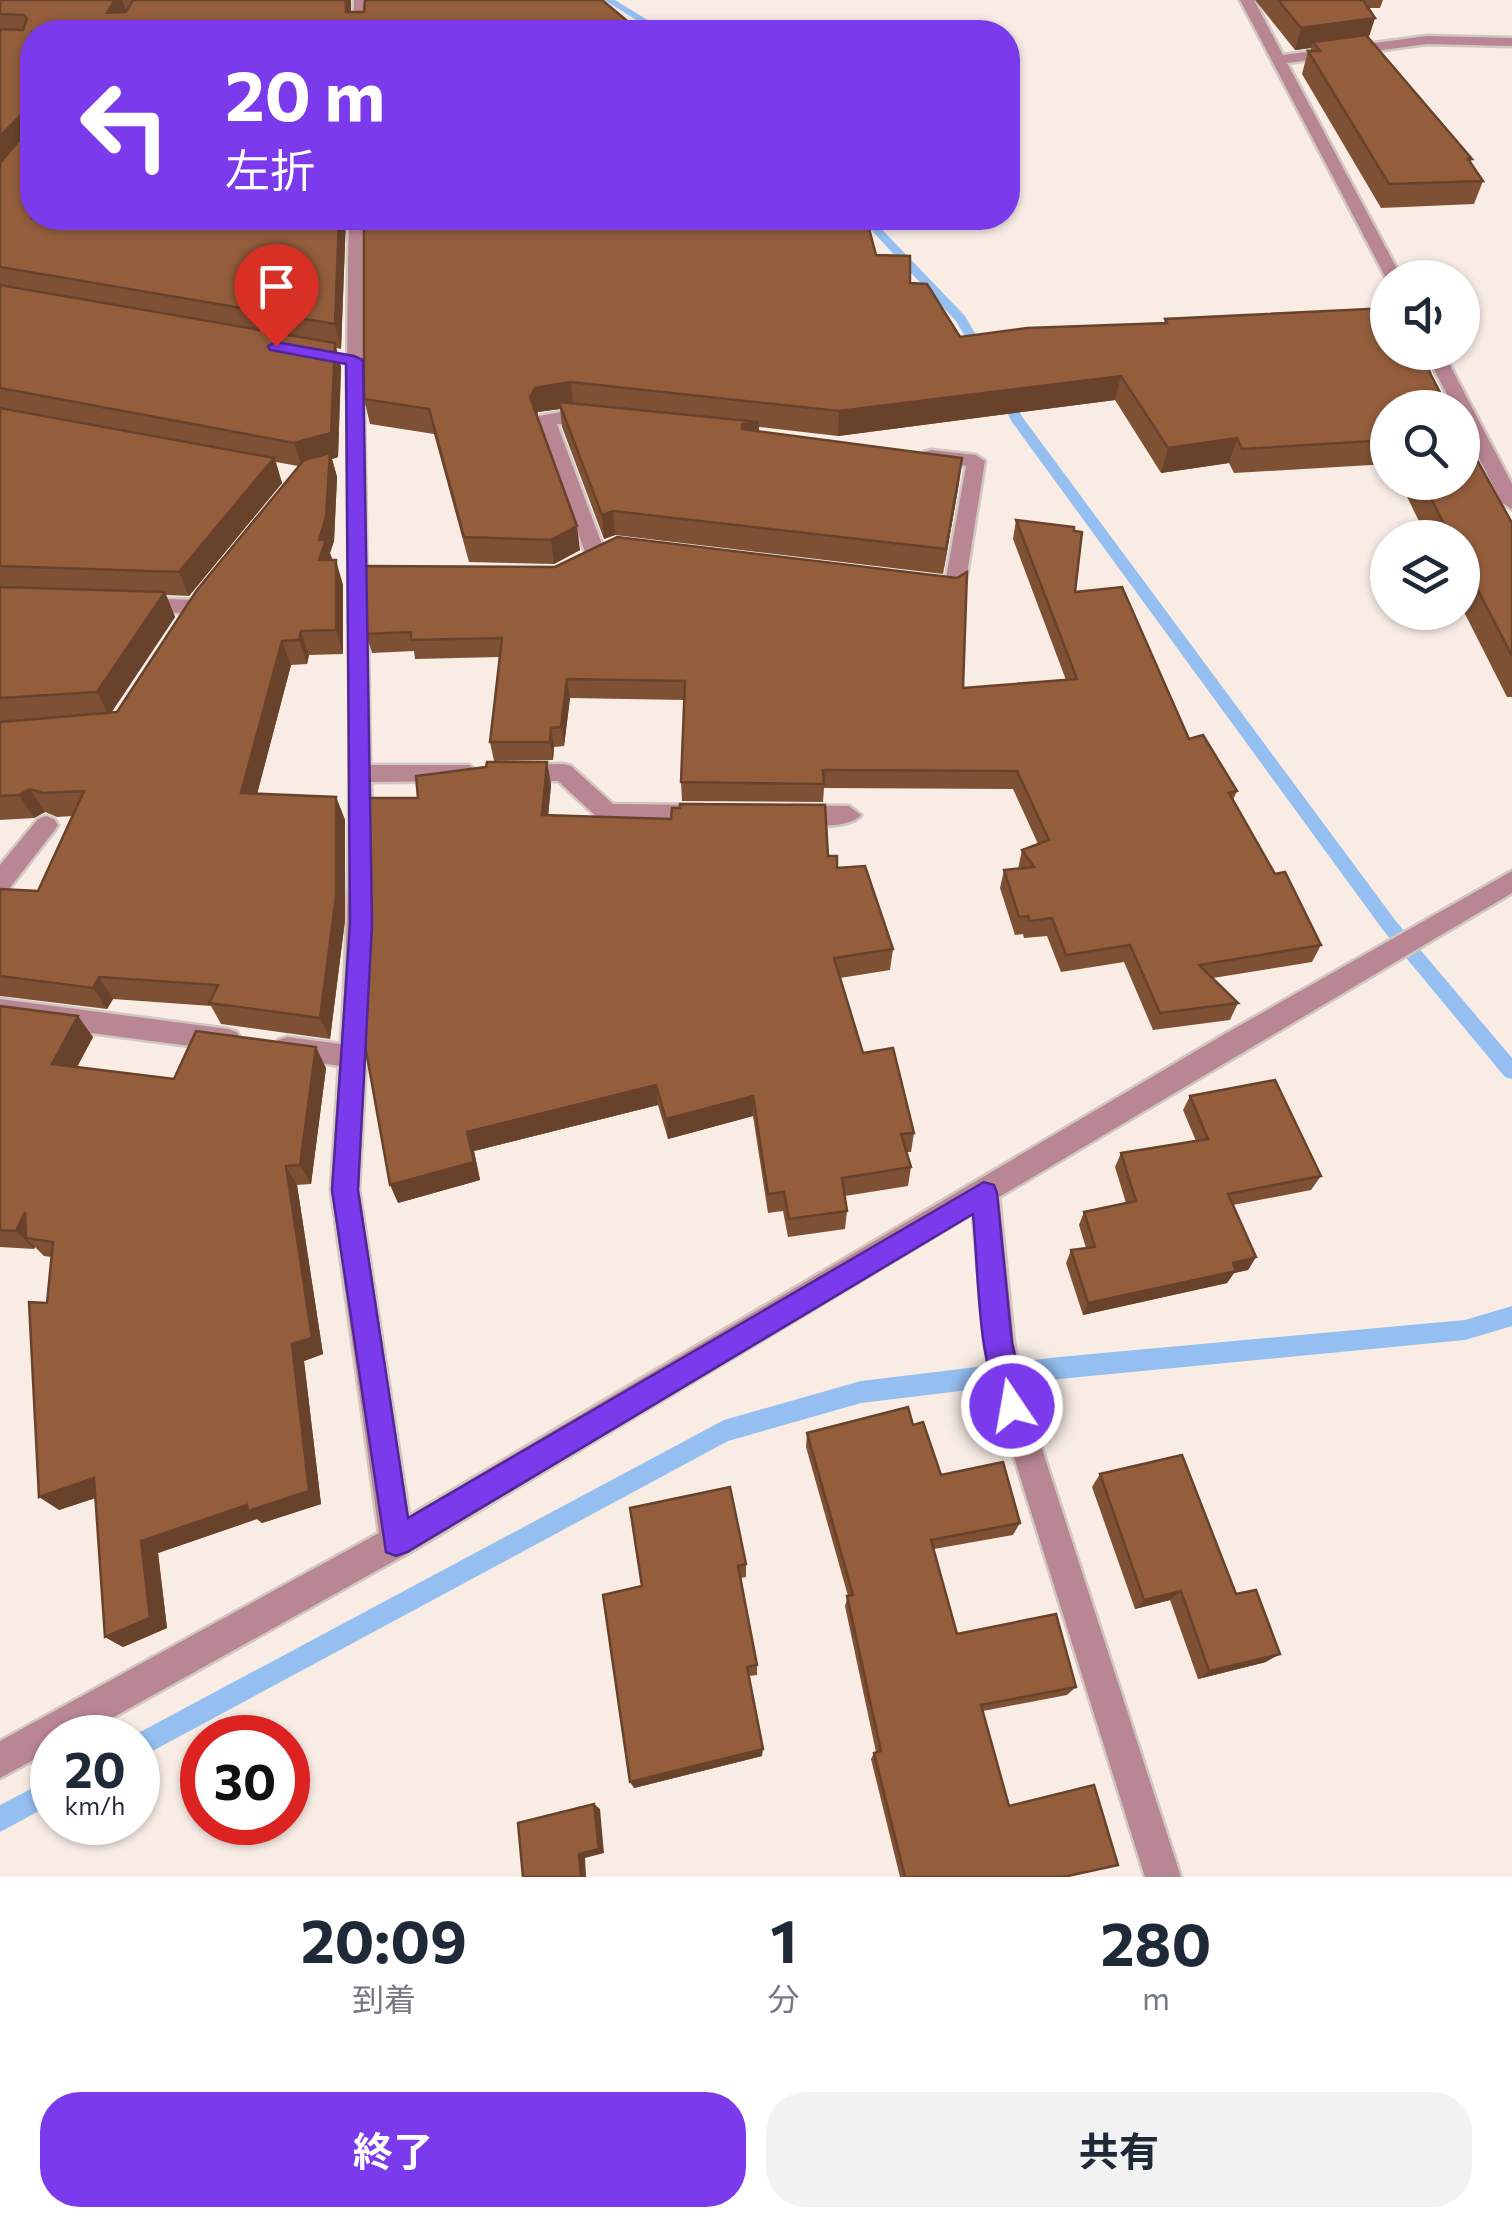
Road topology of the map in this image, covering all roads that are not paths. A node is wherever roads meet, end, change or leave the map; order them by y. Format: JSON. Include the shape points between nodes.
{"nodes":[{"id":1,"x":1247,"y":0,"type":"edge"},
{"id":2,"x":1512,"y":42,"type":"edge"},
{"id":3,"x":1278,"y":60,"type":"junction"},
{"id":4,"x":356,"y":230,"type":"edge"},
{"id":5,"x":1384,"y":260,"type":"edge"},
{"id":6,"x":1443,"y":370,"type":"edge"},
{"id":7,"x":611,"y":420,"type":"edge"},
{"id":8,"x":918,"y":455,"type":"edge"},
{"id":9,"x":1512,"y":502,"type":"edge"},
{"id":10,"x":616,"y":544,"type":"edge"},
{"id":11,"x":917,"y":582,"type":"edge"},
{"id":12,"x":118,"y":604,"type":"edge"},
{"id":13,"x":198,"y":607,"type":"edge"},
{"id":14,"x":359,"y":774,"type":"junction"},
{"id":15,"x":719,"y":814,"type":"edge"},
{"id":16,"x":775,"y":814,"type":"edge"},
{"id":17,"x":849,"y":815,"type":"dead end"},
{"id":18,"x":46,"y":825,"type":"dead end"},
{"id":19,"x":1512,"y":880,"type":"edge"},
{"id":20,"x":0,"y":882,"type":"edge"},
{"id":21,"x":0,"y":1010,"type":"edge"},
{"id":22,"x":353,"y":1057,"type":"junction"},
{"id":23,"x":984,"y":1193,"type":"junction"},
{"id":24,"x":396,"y":1541,"type":"junction"},
{"id":25,"x":0,"y":1760,"type":"edge"},
{"id":26,"x":1163,"y":1877,"type":"edge"}],
"edges":[{"from":1,"to":3,"type":"street"},
{"from":2,"to":3,"type":"street","via":[[1427,40]]},
{"from":3,"to":5,"type":"street"},
{"from":4,"to":14,"type":"street","via":[[345,359],[347,464],[366,568]]},
{"from":6,"to":9,"type":"street"},
{"from":7,"to":10,"type":"street","via":[[546,420],[590,558]]},
{"from":8,"to":11,"type":"street","via":[[976,461],[955,586]]},
{"from":12,"to":13,"type":"street"},
{"from":14,"to":15,"type":"street","via":[[563,772],[608,813]]},
{"from":14,"to":22,"type":"street","via":[[361,924]]},
{"from":16,"to":17,"type":"street"},
{"from":18,"to":20,"type":"street"},
{"from":19,"to":23,"type":"street"},
{"from":21,"to":22,"type":"street"},
{"from":22,"to":24,"type":"street","via":[[345,1190]]},
{"from":23,"to":24,"type":"street"},
{"from":23,"to":26,"type":"street","via":[[1012,1406]]},
{"from":24,"to":25,"type":"street"}]}
